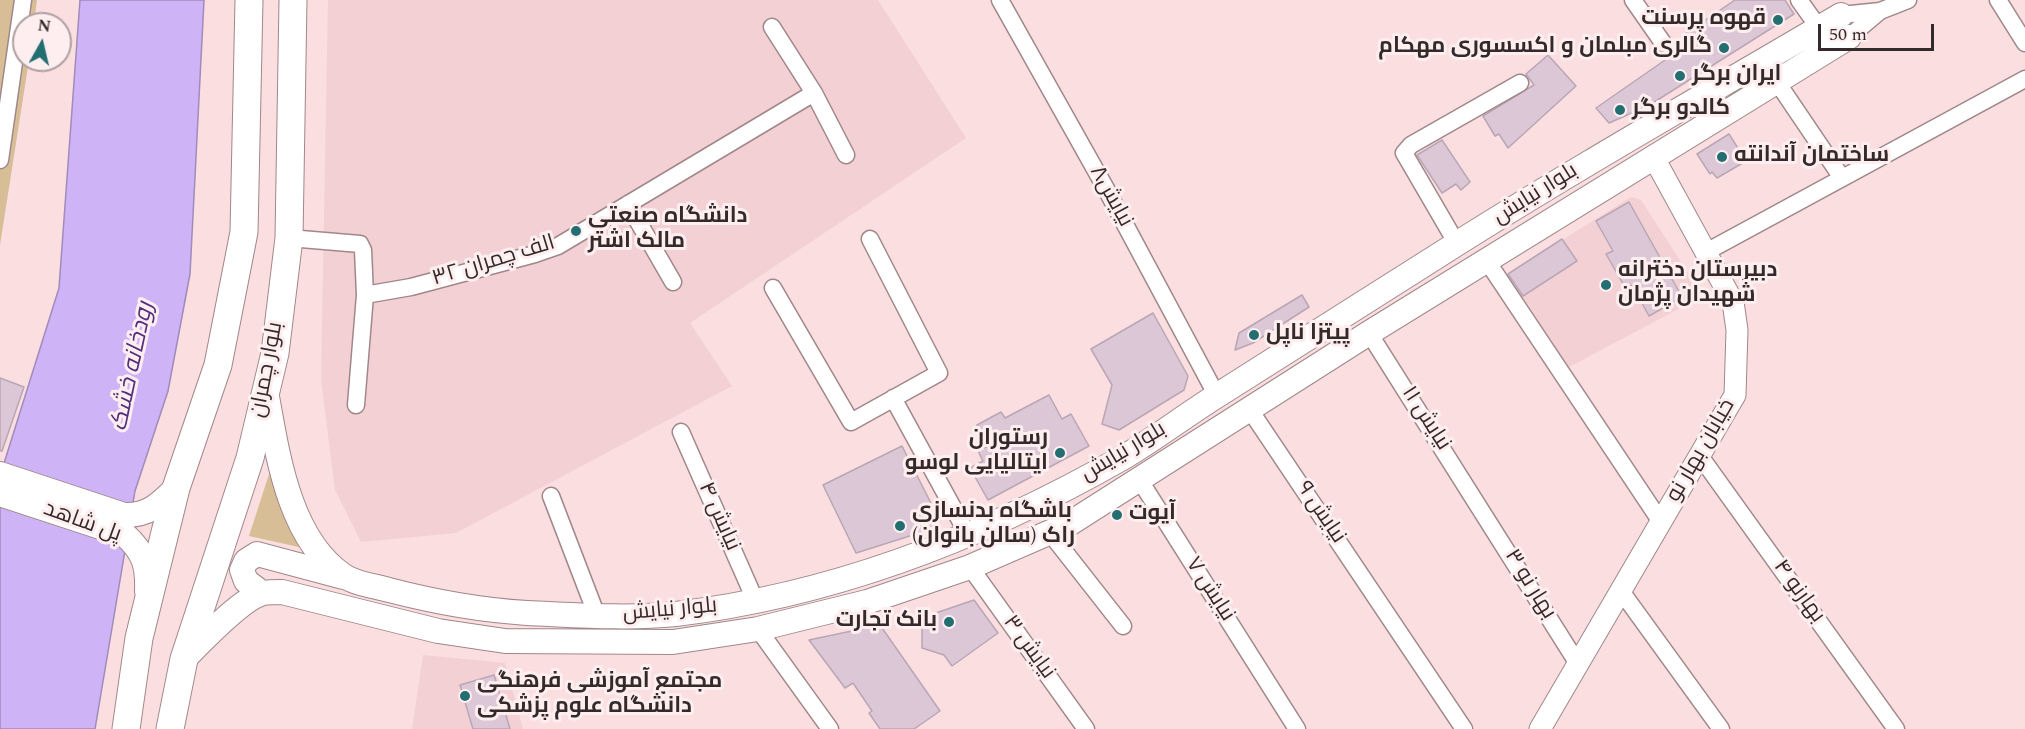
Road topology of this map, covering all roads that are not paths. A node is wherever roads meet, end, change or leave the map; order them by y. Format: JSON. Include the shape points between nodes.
{"nodes":[{"id":1,"x":23,"y":0,"type":"edge"},
{"id":2,"x":249,"y":0,"type":"edge"},
{"id":3,"x":293,"y":0,"type":"edge"},
{"id":4,"x":1000,"y":0,"type":"edge"},
{"id":5,"x":1633,"y":0,"type":"edge"},
{"id":6,"x":1799,"y":0,"type":"edge"},
{"id":7,"x":1908,"y":0,"type":"edge"},
{"id":8,"x":1998,"y":0,"type":"edge"},
{"id":9,"x":1880,"y":11,"type":"junction"},
{"id":10,"x":1841,"y":15,"type":"joint"},
{"id":11,"x":772,"y":27,"type":"dead end"},
{"id":12,"x":1819,"y":28,"type":"junction"},
{"id":13,"x":1849,"y":37,"type":"joint"},
{"id":14,"x":1663,"y":43,"type":"dead end"},
{"id":15,"x":2025,"y":43,"type":"edge"},
{"id":16,"x":2025,"y":79,"type":"edge"},
{"id":17,"x":1778,"y":82,"type":"junction"},
{"id":18,"x":1520,"y":83,"type":"dead end"},
{"id":19,"x":814,"y":93,"type":"junction"},
{"id":20,"x":846,"y":155,"type":"dead end"},
{"id":21,"x":1654,"y":158,"type":"junction"},
{"id":22,"x":0,"y":160,"type":"edge"},
{"id":23,"x":1842,"y":178,"type":"junction"},
{"id":24,"x":627,"y":204,"type":"junction"},
{"id":25,"x":290,"y":238,"type":"junction"},
{"id":26,"x":870,"y":239,"type":"dead end"},
{"id":27,"x":1457,"y":244,"type":"junction"},
{"id":28,"x":1706,"y":252,"type":"junction"},
{"id":29,"x":1487,"y":261,"type":"junction"},
{"id":30,"x":673,"y":282,"type":"dead end"},
{"id":31,"x":773,"y":288,"type":"dead end"},
{"id":32,"x":365,"y":295,"type":"junction"},
{"id":33,"x":1369,"y":333,"type":"junction"},
{"id":34,"x":266,"y":390,"type":"junction"},
{"id":35,"x":1217,"y":396,"type":"junction"},
{"id":36,"x":893,"y":398,"type":"junction"},
{"id":37,"x":356,"y":405,"type":"dead end"},
{"id":38,"x":1250,"y":410,"type":"junction"},
{"id":39,"x":681,"y":432,"type":"dead end"},
{"id":40,"x":1700,"y":456,"type":"junction"},
{"id":41,"x":1139,"y":479,"type":"junction"},
{"id":42,"x":1,"y":481,"type":"edge"},
{"id":43,"x":176,"y":488,"type":"junction"},
{"id":44,"x":551,"y":496,"type":"dead end"},
{"id":45,"x":1480,"y":507,"type":"joint"},
{"id":46,"x":1661,"y":522,"type":"junction"},
{"id":47,"x":1050,"y":533,"type":"junction"},
{"id":48,"x":968,"y":535,"type":"junction"},
{"id":49,"x":970,"y":567,"type":"junction"},
{"id":50,"x":345,"y":578,"type":"junction"},
{"id":51,"x":1621,"y":591,"type":"junction"},
{"id":52,"x":262,"y":593,"type":"junction"},
{"id":53,"x":756,"y":602,"type":"junction"},
{"id":54,"x":442,"y":603,"type":"junction"},
{"id":55,"x":147,"y":606,"type":"junction"},
{"id":56,"x":597,"y":616,"type":"junction"},
{"id":57,"x":1123,"y":626,"type":"dead end"},
{"id":58,"x":758,"y":629,"type":"junction"},
{"id":59,"x":438,"y":631,"type":"junction"},
{"id":60,"x":184,"y":659,"type":"junction"},
{"id":61,"x":1578,"y":664,"type":"junction"},
{"id":62,"x":1547,"y":725,"type":"edge"},
{"id":63,"x":126,"y":729,"type":"edge"},
{"id":64,"x":170,"y":729,"type":"edge"},
{"id":65,"x":830,"y":729,"type":"edge"},
{"id":66,"x":1086,"y":729,"type":"edge"},
{"id":67,"x":1297,"y":729,"type":"edge"},
{"id":68,"x":1464,"y":729,"type":"edge"},
{"id":69,"x":1721,"y":729,"type":"edge"},
{"id":70,"x":1896,"y":729,"type":"edge"}],
"edges":[{"from":1,"to":22,"type":"street"},
{"from":2,"to":43,"type":"main road","via":[[244,232],[218,365]]},
{"from":3,"to":25,"type":"main road","name":"بلوار چمران"},
{"from":4,"to":35,"type":"street","name":"نیایش۸"},
{"from":5,"to":14,"type":"street"},
{"from":6,"to":12,"type":"street"},
{"from":7,"to":9,"type":"street","name":"بلوار نیایش"},
{"from":8,"to":15,"type":"street"},
{"from":9,"to":10,"type":"street","name":"بلوار نیایش"},
{"from":9,"to":13,"type":"street","name":"بلوار نیایش"},
{"from":10,"to":12,"type":"main road","name":"بلوار نیایش"},
{"from":11,"to":19,"type":"street"},
{"from":12,"to":27,"type":"main road","name":"بلوار نیایش"},
{"from":13,"to":17,"type":"main road","name":"بلوار نیایش"},
{"from":16,"to":23,"type":"street"},
{"from":17,"to":21,"type":"main road","name":"بلوار نیایش"},
{"from":17,"to":23,"type":"street"},
{"from":18,"to":27,"type":"street","via":[[1411,145],[1404,153]]},
{"from":19,"to":20,"type":"street"},
{"from":19,"to":24,"type":"street","name":"۳۲ الف چمران"},
{"from":21,"to":28,"type":"street","name":"خیابان بهار نو"},
{"from":21,"to":29,"type":"main road","name":"بلوار نیایش"},
{"from":23,"to":28,"type":"street"},
{"from":24,"to":30,"type":"street"},
{"from":24,"to":32,"type":"street","name":"۳۲ الف چمران","via":[[547,250],[411,287]]},
{"from":25,"to":32,"type":"street","via":[[360,244]]},
{"from":25,"to":34,"type":"main road","name":"بلوار چمران","via":[[275,353]]},
{"from":26,"to":36,"type":"street","via":[[939,374]]},
{"from":27,"to":35,"type":"main road","name":"بلوار نیایش"},
{"from":28,"to":40,"type":"street","name":"خیابان بهار نو","via":[[1733,302],[1737,330],[1736,395]]},
{"from":29,"to":33,"type":"main road","name":"بلوار نیایش"},
{"from":29,"to":46,"type":"street"},
{"from":31,"to":36,"type":"street","via":[[851,422]]},
{"from":32,"to":37,"type":"street"},
{"from":33,"to":38,"type":"main road","name":"بلوار نیایش"},
{"from":33,"to":45,"type":"street","name":"نیایش ۱۱"},
{"from":34,"to":50,"type":"main road","via":[[288,494],[314,544]]},
{"from":34,"to":60,"type":"main road","name":"بلوار چمران","via":[[250,458]]},
{"from":35,"to":48,"type":"main road","name":"بلوار نیایش","via":[[1126,456]]},
{"from":36,"to":48,"type":"street"},
{"from":38,"to":41,"type":"main road","name":"بلوار نیایش"},
{"from":38,"to":68,"type":"street","name":"نیایش ۹"},
{"from":39,"to":53,"type":"street","name":"نیایش ۴"},
{"from":40,"to":46,"type":"street","name":"خیابان بهار نو"},
{"from":40,"to":70,"type":"street","name":"۴ بهارنو"},
{"from":41,"to":47,"type":"main road","name":"بلوار نیایش"},
{"from":41,"to":67,"type":"street","name":"نیایش ۷"},
{"from":42,"to":43,"type":"main road","name":"پل شاهد","via":[[137,516],[159,505]]},
{"from":42,"to":55,"type":"main road","name":"پل شاهد","via":[[132,541],[147,564]]},
{"from":43,"to":55,"type":"main road"},
{"from":44,"to":56,"type":"street"},
{"from":45,"to":61,"type":"street","name":"۳ بهار نو"},
{"from":46,"to":51,"type":"street","name":"خیابان بهار نو"},
{"from":47,"to":49,"type":"main road","name":"بلوار نیایش"},
{"from":47,"to":57,"type":"street"},
{"from":48,"to":53,"type":"main road","name":"بلوار نیایش","via":[[860,576]]},
{"from":49,"to":58,"type":"main road","name":"بلوار نیایش","via":[[867,602]]},
{"from":49,"to":66,"type":"street","name":"نیایش ۳"},
{"from":50,"to":52,"type":"main road","name":"بلوار نیایش","via":[[257,554],[246,561],[242,570],[246,581]]},
{"from":50,"to":54,"type":"main road","name":"بلوار نیایش"},
{"from":51,"to":61,"type":"street","name":"خیابان بهار نو"},
{"from":51,"to":69,"type":"street"},
{"from":52,"to":59,"type":"main road","name":"بلوار نیایش","via":[[282,592]]},
{"from":52,"to":60,"type":"main road","via":[[226,619]]},
{"from":53,"to":56,"type":"main road","name":"بلوار نیایش","via":[[672,614]]},
{"from":54,"to":56,"type":"main road","name":"بلوار نیایش","via":[[510,612]]},
{"from":54,"to":59,"type":"main road"},
{"from":55,"to":63,"type":"main road"},
{"from":58,"to":59,"type":"main road","name":"بلوار نیایش","via":[[673,642],[600,643],[505,641]]},
{"from":58,"to":65,"type":"street"},
{"from":60,"to":64,"type":"main road","name":"بلوار چمران"},
{"from":61,"to":62,"type":"street","name":"خیابان بهار نو"}]}
